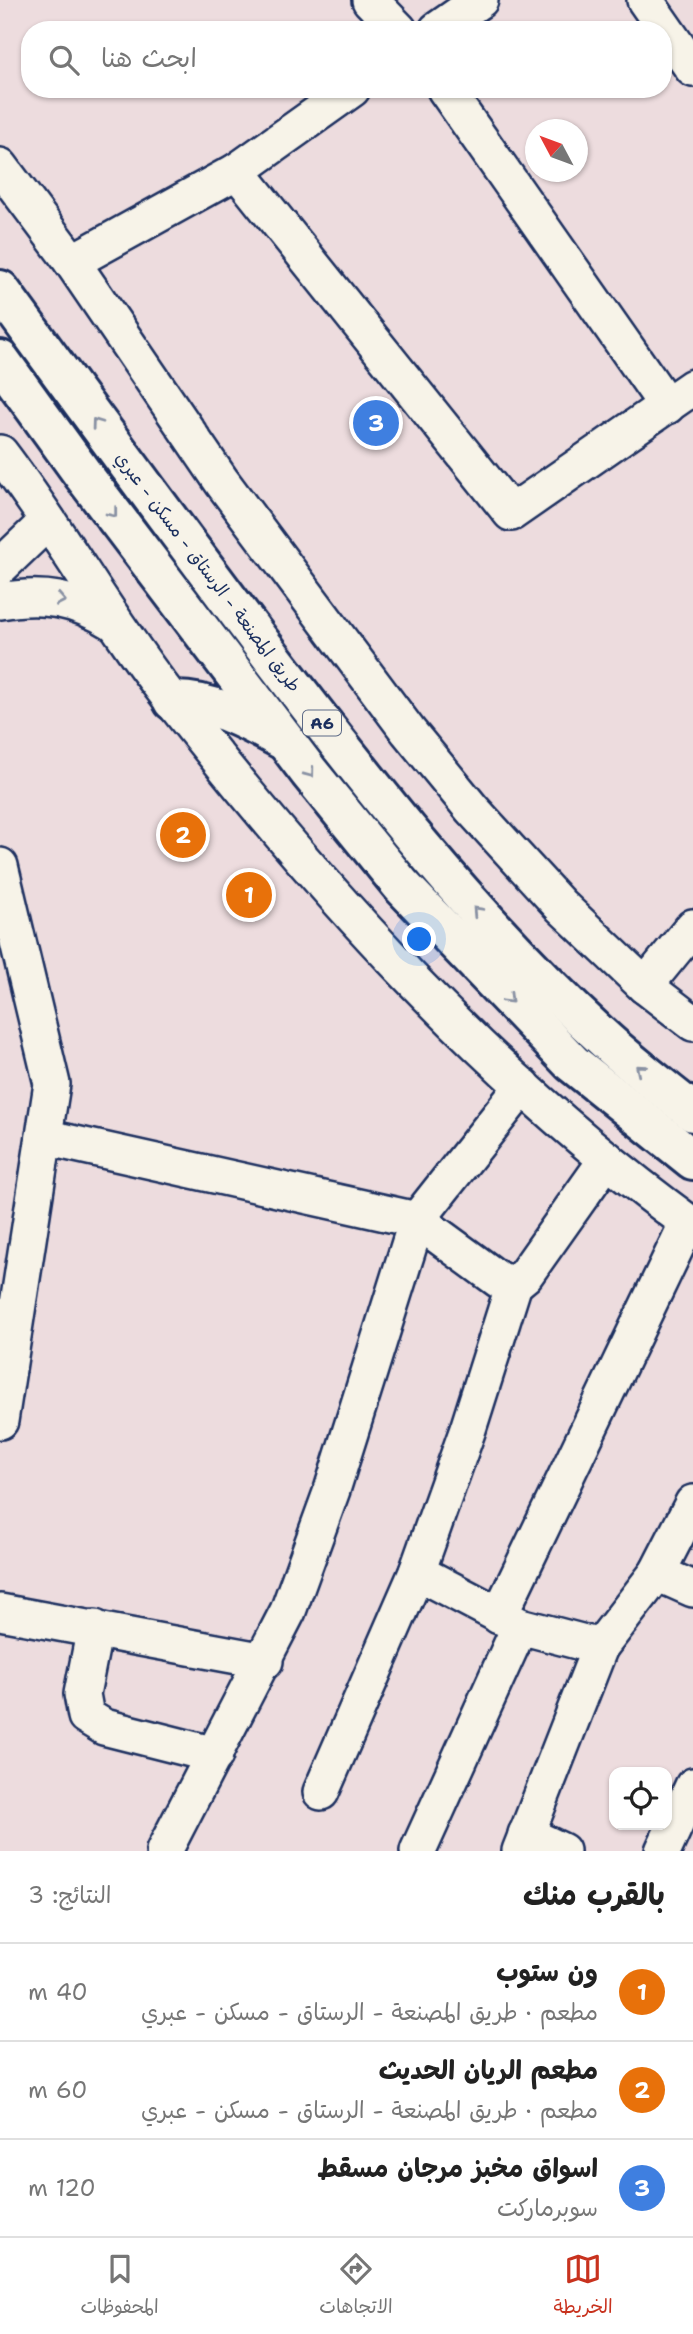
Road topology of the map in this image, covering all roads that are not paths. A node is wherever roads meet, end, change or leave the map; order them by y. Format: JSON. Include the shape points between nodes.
{"nodes":[{"id":1,"x":370,"y":0,"type":"edge"},
{"id":2,"x":480,"y":0,"type":"edge"},
{"id":3,"x":645,"y":0,"type":"edge"},
{"id":4,"x":390,"y":21,"type":"edge"},
{"id":5,"x":450,"y":21,"type":"edge"},
{"id":6,"x":660,"y":21,"type":"edge"},
{"id":7,"x":672,"y":39,"type":"edge"},
{"id":8,"x":693,"y":69,"type":"edge"},
{"id":9,"x":339,"y":98,"type":"edge"},
{"id":10,"x":452,"y":98,"type":"edge"},
{"id":11,"x":0,"y":166,"type":"edge"},
{"id":12,"x":237,"y":171,"type":"junction"},
{"id":13,"x":72,"y":262,"type":"junction"},
{"id":14,"x":0,"y":290,"type":"edge"},
{"id":15,"x":0,"y":360,"type":"edge"},
{"id":16,"x":680,"y":397,"type":"edge"},
{"id":17,"x":0,"y":453,"type":"edge"},
{"id":18,"x":48,"y":521,"type":"junction"},
{"id":19,"x":0,"y":567,"type":"edge"},
{"id":20,"x":0,"y":601,"type":"edge"},
{"id":21,"x":116,"y":624,"type":"junction"},
{"id":22,"x":173,"y":701,"type":"junction"},
{"id":23,"x":288,"y":743,"type":"junction"},
{"id":24,"x":0,"y":866,"type":"edge"},
{"id":25,"x":693,"y":927,"type":"edge"},
{"id":26,"x":645,"y":986,"type":"junction"},
{"id":27,"x":693,"y":1023,"type":"edge"},
{"id":28,"x":523,"y":1086,"type":"junction"},
{"id":29,"x":693,"y":1112,"type":"edge"},
{"id":30,"x":44,"y":1137,"type":"junction"},
{"id":31,"x":607,"y":1159,"type":"junction"},
{"id":32,"x":693,"y":1160,"type":"edge"},
{"id":33,"x":417,"y":1220,"type":"junction"},
{"id":34,"x":691,"y":1224,"type":"edge"},
{"id":35,"x":514,"y":1284,"type":"junction"},
{"id":36,"x":0,"y":1421,"type":"edge"},
{"id":37,"x":693,"y":1503,"type":"edge"},
{"id":38,"x":416,"y":1572,"type":"junction"},
{"id":39,"x":657,"y":1573,"type":"junction"},
{"id":40,"x":693,"y":1590,"type":"edge"},
{"id":41,"x":0,"y":1612,"type":"edge"},
{"id":42,"x":510,"y":1621,"type":"junction"},
{"id":43,"x":95,"y":1628,"type":"junction"},
{"id":44,"x":600,"y":1647,"type":"junction"},
{"id":45,"x":265,"y":1661,"type":"junction"},
{"id":46,"x":215,"y":1755,"type":"junction"},
{"id":47,"x":693,"y":1786,"type":"edge"},
{"id":48,"x":321,"y":1792,"type":"dead end"},
{"id":49,"x":523,"y":1843,"type":"edge"},
{"id":50,"x":164,"y":1851,"type":"edge"},
{"id":51,"x":418,"y":1851,"type":"edge"},
{"id":52,"x":562,"y":1851,"type":"edge"},
{"id":53,"x":663,"y":1851,"type":"edge"}],
"edges":[{"from":1,"to":4,"type":"street"},
{"from":2,"to":5,"type":"street"},
{"from":3,"to":6,"type":"street"},
{"from":7,"to":8,"type":"street"},
{"from":9,"to":12,"type":"street"},
{"from":10,"to":16,"type":"street"},
{"from":11,"to":13,"type":"street"},
{"from":12,"to":13,"type":"street"},
{"from":12,"to":16,"type":"street","via":[[511,513]]},
{"from":13,"to":26,"type":"street","via":[[222,482],[408,731],[540,884]]},
{"from":29,"to":14,"type":"highway","name":"طريق المصنعة - الرستاق - مسكن - عبري","number":"A6","one_way":true,"via":[[602,1037],[548,985],[390,810]]},
{"from":15,"to":23,"type":"highway","number":"A6","one_way":true},
{"from":17,"to":18,"type":"street"},
{"from":18,"to":19,"type":"street"},
{"from":18,"to":21,"type":"street"},
{"from":20,"to":21,"type":"street","one_way":true,"via":[[61,599]]},
{"from":21,"to":22,"type":"street"},
{"from":22,"to":23,"type":"highway","via":[[219,709]]},
{"from":22,"to":28,"type":"street","via":[[344,906]]},
{"from":23,"to":32,"type":"highway","number":"A6","one_way":true,"via":[[401,885],[501,991],[572,1063]]},
{"from":24,"to":30,"type":"street","via":[[52,1084]]},
{"from":25,"to":26,"type":"street"},
{"from":26,"to":27,"type":"street"},
{"from":28,"to":31,"type":"street"},
{"from":28,"to":33,"type":"street"},
{"from":30,"to":33,"type":"street"},
{"from":30,"to":36,"type":"street"},
{"from":31,"to":34,"type":"street"},
{"from":31,"to":35,"type":"street"},
{"from":33,"to":35,"type":"street","via":[[499,1280]]},
{"from":33,"to":45,"type":"street","via":[[331,1490]]},
{"from":34,"to":42,"type":"street"},
{"from":35,"to":38,"type":"street"},
{"from":37,"to":39,"type":"street"},
{"from":38,"to":42,"type":"street"},
{"from":38,"to":48,"type":"street"},
{"from":39,"to":40,"type":"street"},
{"from":39,"to":44,"type":"street"},
{"from":41,"to":43,"type":"street"},
{"from":42,"to":44,"type":"street"},
{"from":42,"to":51,"type":"street"},
{"from":43,"to":45,"type":"street"},
{"from":43,"to":46,"type":"street","via":[[82,1694],[86,1716],[104,1727]]},
{"from":44,"to":49,"type":"street"},
{"from":45,"to":46,"type":"street"},
{"from":46,"to":50,"type":"street"},
{"from":47,"to":53,"type":"street"},
{"from":49,"to":52,"type":"street"}]}
